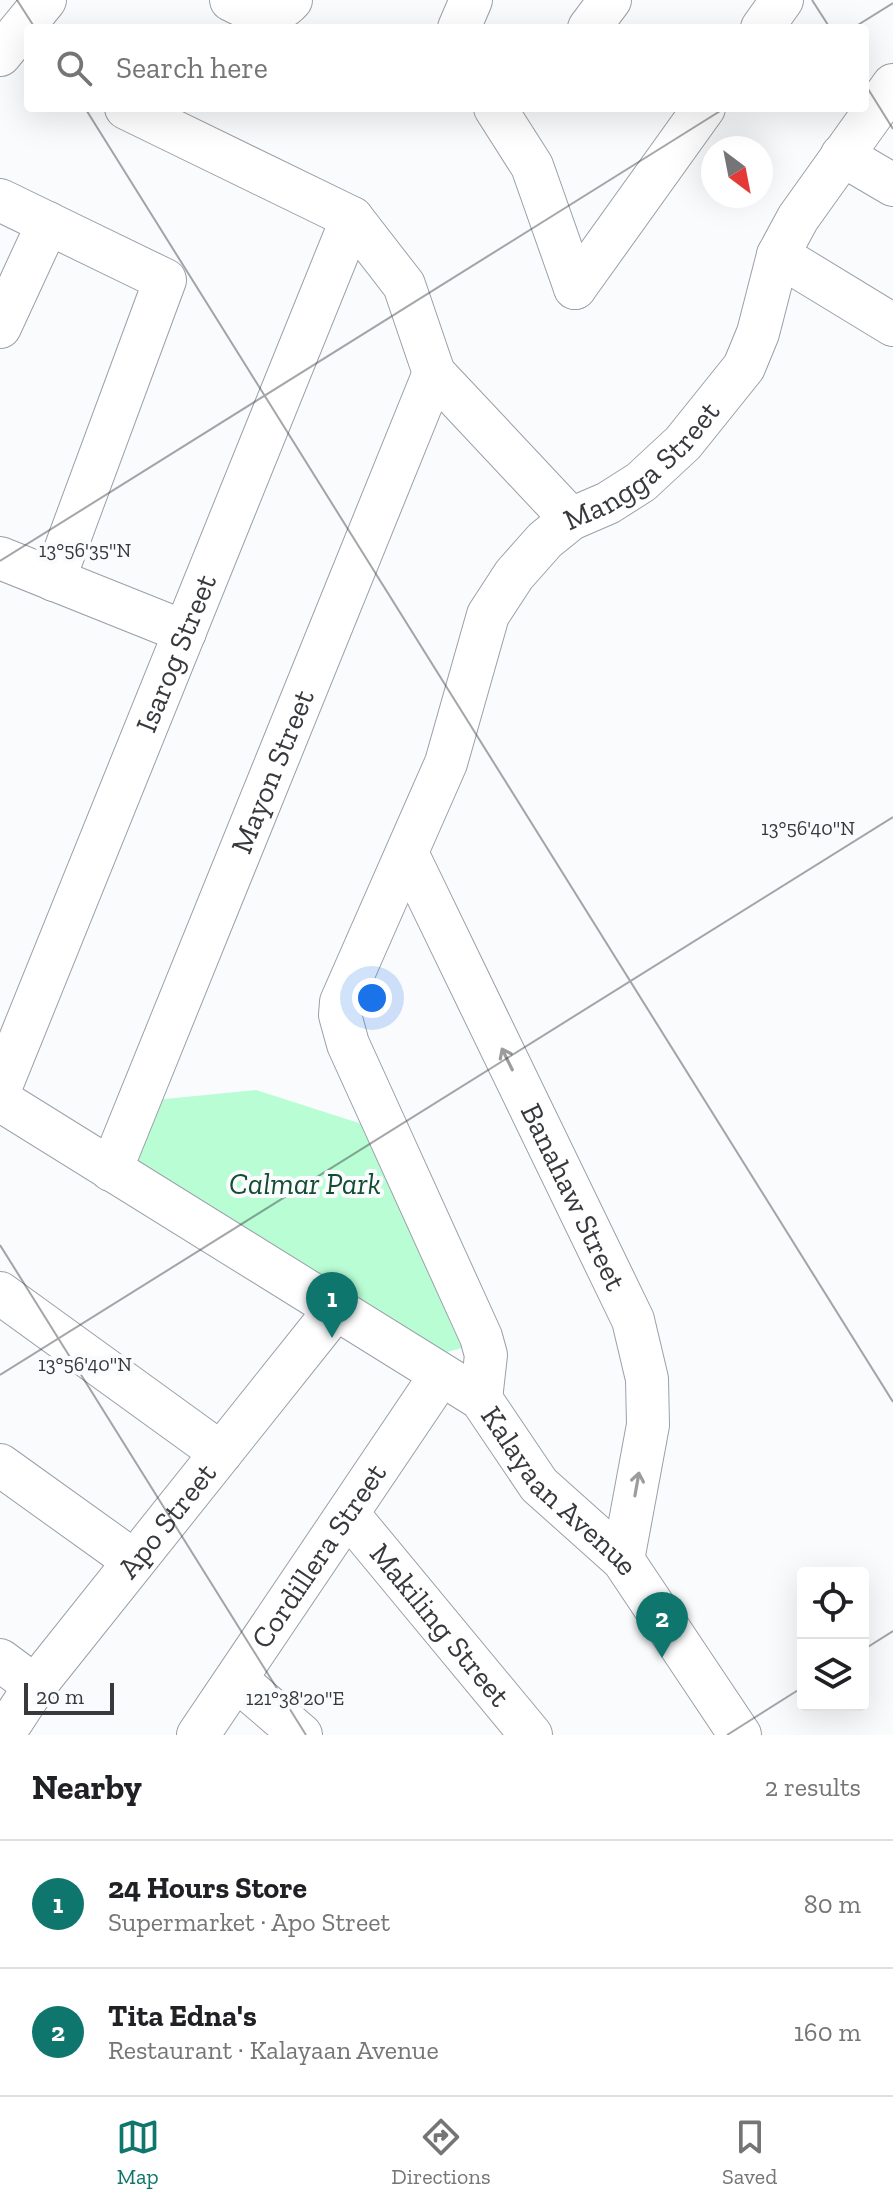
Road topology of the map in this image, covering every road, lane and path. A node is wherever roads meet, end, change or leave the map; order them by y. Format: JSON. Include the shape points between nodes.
{"nodes":[{"id":1,"x":45,"y":0,"type":"edge"},
{"id":2,"x":231,"y":0,"type":"edge"},
{"id":3,"x":471,"y":0,"type":"edge"},
{"id":4,"x":610,"y":0,"type":"edge"},
{"id":5,"x":782,"y":0,"type":"edge"},
{"id":6,"x":287,"y":5,"type":"edge"},
{"id":7,"x":30,"y":24,"type":"edge"},
{"id":8,"x":461,"y":24,"type":"edge"},
{"id":9,"x":592,"y":24,"type":"edge"},
{"id":10,"x":765,"y":24,"type":"edge"},
{"id":11,"x":24,"y":34,"type":"edge"},
{"id":12,"x":11,"y":55,"type":"edge"},
{"id":13,"x":893,"y":85,"type":"edge"},
{"id":14,"x":134,"y":112,"type":"edge"},
{"id":15,"x":701,"y":112,"type":"edge"},
{"id":16,"x":511,"y":116,"type":"edge"},
{"id":17,"x":842,"y":155,"type":"junction"},
{"id":18,"x":893,"y":185,"type":"edge"},
{"id":19,"x":0,"y":200,"type":"edge"},
{"id":20,"x":352,"y":218,"type":"junction"},
{"id":21,"x":48,"y":223,"type":"junction"},
{"id":22,"x":778,"y":255,"type":"junction"},
{"id":23,"x":893,"y":325,"type":"edge"},
{"id":24,"x":0,"y":327,"type":"edge"},
{"id":25,"x":434,"y":373,"type":"junction"},
{"id":26,"x":571,"y":519,"type":"junction"},
{"id":27,"x":0,"y":558,"type":"edge"},
{"id":28,"x":54,"y":580,"type":"junction"},
{"id":29,"x":185,"y":632,"type":"junction"},
{"id":30,"x":407,"y":853,"type":"junction"},
{"id":31,"x":0,"y":1089,"type":"edge"},
{"id":32,"x":0,"y":1100,"type":"edge"},
{"id":33,"x":111,"y":1170,"type":"junction"},
{"id":34,"x":0,"y":1293,"type":"edge"},
{"id":35,"x":335,"y":1310,"type":"junction"},
{"id":36,"x":440,"y":1376,"type":"junction"},
{"id":37,"x":481,"y":1399,"type":"junction"},
{"id":38,"x":221,"y":1453,"type":"junction"},
{"id":39,"x":0,"y":1465,"type":"edge"},
{"id":40,"x":348,"y":1514,"type":"junction"},
{"id":41,"x":623,"y":1560,"type":"junction"},
{"id":42,"x":134,"y":1561,"type":"junction"},
{"id":43,"x":0,"y":1660,"type":"edge"},
{"id":44,"x":237,"y":1680,"type":"junction"},
{"id":45,"x":35,"y":1686,"type":"junction"},
{"id":46,"x":3,"y":1735,"type":"edge"},
{"id":47,"x":198,"y":1735,"type":"edge"},
{"id":48,"x":301,"y":1735,"type":"edge"},
{"id":49,"x":531,"y":1735,"type":"edge"},
{"id":50,"x":740,"y":1735,"type":"edge"}],
"edges":[{"from":1,"to":7,"type":"street"},
{"from":2,"to":6,"type":"street","via":[[265,14]]},
{"from":3,"to":8,"type":"street"},
{"from":4,"to":9,"type":"street"},
{"from":5,"to":10,"type":"street"},
{"from":11,"to":12,"type":"street"},
{"from":13,"to":17,"type":"street","name":"Mangga Street"},
{"from":14,"to":20,"type":"street"},
{"from":15,"to":16,"type":"street","via":[[575,288]]},
{"from":17,"to":18,"type":"street"},
{"from":17,"to":22,"type":"street","name":"Mangga Street"},
{"from":19,"to":21,"type":"street"},
{"from":20,"to":25,"type":"street","via":[[404,285]]},
{"from":20,"to":29,"type":"street","name":"Isarog Street"},
{"from":21,"to":24,"type":"street"},
{"from":21,"to":28,"type":"street","via":[[165,280]]},
{"from":22,"to":23,"type":"street"},
{"from":22,"to":26,"type":"street","name":"Mangga Street","via":[[744,367],[683,443],[641,482]]},
{"from":25,"to":26,"type":"street"},
{"from":25,"to":33,"type":"street","name":"Mayon Street"},
{"from":26,"to":30,"type":"street","name":"Mangga Street","via":[[514,575],[488,615],[446,763]]},
{"from":27,"to":28,"type":"street"},
{"from":28,"to":29,"type":"street"},
{"from":29,"to":31,"type":"street","name":"Isarog Street"},
{"from":30,"to":37,"type":"street","name":"Mangga Street","via":[[347,986],[340,1015],[348,1044],[481,1337],[486,1355]]},
{"from":41,"to":30,"type":"street","name":"Banahaw Street","one_way":true,"via":[[648,1425],[647,1379],[633,1320]]},
{"from":32,"to":33,"type":"street","name":"Kalayaan Avenue"},
{"from":33,"to":35,"type":"street","name":"Kalayaan Avenue"},
{"from":34,"to":38,"type":"street"},
{"from":35,"to":36,"type":"street","name":"Kalayaan Avenue"},
{"from":35,"to":38,"type":"street","name":"Apo Street"},
{"from":36,"to":37,"type":"street","name":"Kalayaan Avenue"},
{"from":36,"to":40,"type":"street","name":"Cordillera Street"},
{"from":37,"to":41,"type":"street","name":"Kalayaan Avenue","via":[[539,1485]]},
{"from":38,"to":42,"type":"street","name":"Apo Street"},
{"from":39,"to":42,"type":"street"},
{"from":40,"to":44,"type":"street","name":"Cordillera Street"},
{"from":40,"to":49,"type":"street","name":"Makiling Street"},
{"from":41,"to":50,"type":"street","name":"Kalayaan Avenue"},
{"from":42,"to":45,"type":"street","name":"Apo Street"},
{"from":43,"to":45,"type":"street"},
{"from":44,"to":47,"type":"street","name":"Cordillera Street"},
{"from":44,"to":48,"type":"street"},
{"from":45,"to":46,"type":"street","name":"Apo Street"}]}
